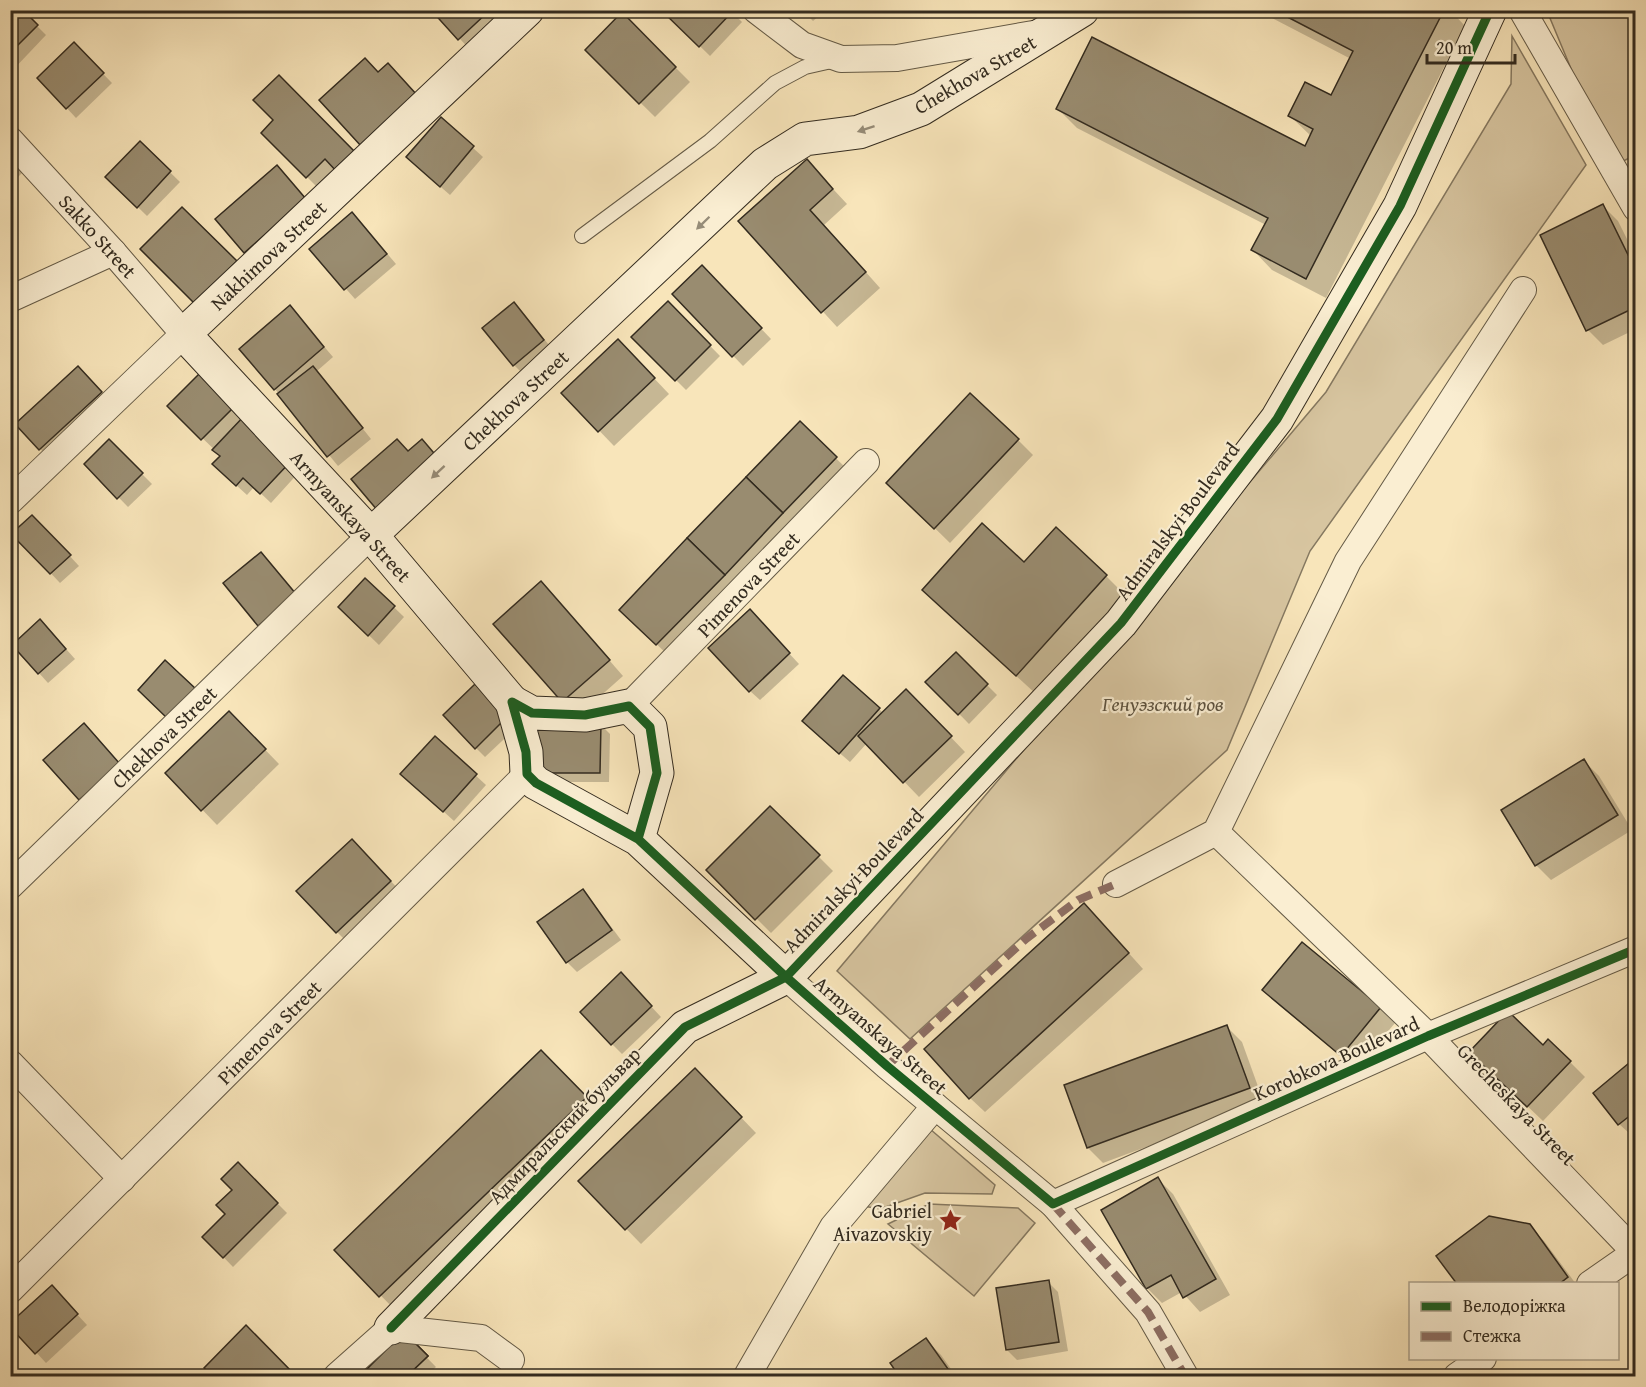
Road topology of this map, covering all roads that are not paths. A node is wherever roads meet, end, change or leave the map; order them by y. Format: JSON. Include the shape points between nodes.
{"nodes":[{"id":1,"x":528,"y":10,"type":"edge"},
{"id":2,"x":756,"y":10,"type":"edge"},
{"id":3,"x":1082,"y":10,"type":"edge"},
{"id":4,"x":1490,"y":10,"type":"edge"},
{"id":5,"x":1522,"y":10,"type":"edge"},
{"id":6,"x":1048,"y":31,"type":"junction"},
{"id":7,"x":841,"y":59,"type":"junction"},
{"id":8,"x":10,"y":140,"type":"edge"},
{"id":9,"x":1635,"y":208,"type":"edge"},
{"id":10,"x":582,"y":236,"type":"dead end"},
{"id":11,"x":113,"y":252,"type":"junction"},
{"id":12,"x":1523,"y":290,"type":"dead end"},
{"id":13,"x":10,"y":299,"type":"edge"},
{"id":14,"x":184,"y":334,"type":"junction"},
{"id":15,"x":866,"y":462,"type":"dead end"},
{"id":16,"x":10,"y":501,"type":"edge"},
{"id":17,"x":371,"y":535,"type":"junction"},
{"id":18,"x":512,"y":702,"type":"junction"},
{"id":19,"x":629,"y":706,"type":"junction"},
{"id":20,"x":527,"y":774,"type":"junction"},
{"id":21,"x":1216,"y":832,"type":"junction"},
{"id":22,"x":638,"y":839,"type":"junction"},
{"id":23,"x":1116,"y":884,"type":"dead end"},
{"id":24,"x":10,"y":886,"type":"edge"},
{"id":25,"x":1635,"y":949,"type":"edge"},
{"id":26,"x":786,"y":977,"type":"junction"},
{"id":27,"x":1428,"y":1036,"type":"junction"},
{"id":28,"x":10,"y":1063,"type":"edge"},
{"id":29,"x":935,"y":1106,"type":"junction"},
{"id":30,"x":122,"y":1179,"type":"junction"},
{"id":31,"x":1053,"y":1204,"type":"junction"},
{"id":32,"x":1635,"y":1252,"type":"edge"},
{"id":33,"x":1593,"y":1282,"type":"edge"},
{"id":34,"x":10,"y":1290,"type":"edge"},
{"id":35,"x":391,"y":1328,"type":"junction"},
{"id":36,"x":511,"y":1360,"type":"dead end"},
{"id":37,"x":1482,"y":1360,"type":"edge"},
{"id":38,"x":336,"y":1377,"type":"edge"},
{"id":39,"x":747,"y":1377,"type":"edge"},
{"id":40,"x":1185,"y":1377,"type":"edge"},
{"id":41,"x":1457,"y":1377,"type":"edge"}],
"edges":[{"from":1,"to":14,"type":"street","name":"Nakhimova Street"},
{"from":2,"to":7,"type":"street","via":[[802,45]]},
{"from":3,"to":6,"type":"street","name":"Chekhova Street"},
{"from":4,"to":26,"type":"street","name":"Admiralskyi Boulevard","via":[[1400,206],[1277,419],[1121,623]]},
{"from":5,"to":9,"type":"street"},
{"from":6,"to":7,"type":"street","via":[[897,58]]},
{"from":6,"to":17,"type":"street","name":"Chekhova Street","one_way":true,"via":[[921,109],[859,132],[805,139],[765,164]]},
{"from":7,"to":10,"type":"lane","via":[[805,67],[775,83],[710,141]]},
{"from":8,"to":11,"type":"street","name":"Sakko Street"},
{"from":11,"to":13,"type":"street"},
{"from":11,"to":14,"type":"street","name":"Sakko Street"},
{"from":12,"to":21,"type":"street","via":[[1348,561]]},
{"from":14,"to":16,"type":"street","name":"Nakhimova Street"},
{"from":14,"to":17,"type":"street","name":"Armyanskaya Street"},
{"from":15,"to":19,"type":"street","name":"Pimenova Street"},
{"from":17,"to":18,"type":"street","name":"Armyanskaya Street"},
{"from":17,"to":24,"type":"street","name":"Chekhova Street"},
{"from":18,"to":19,"type":"street","name":"Armyanskaya Street","via":[[532,713],[585,715]]},
{"from":18,"to":20,"type":"street","name":"Armyanskaya Street","via":[[526,752]]},
{"from":19,"to":22,"type":"street","via":[[650,727],[657,773]]},
{"from":20,"to":22,"type":"street","name":"Armyanskaya Street"},
{"from":20,"to":30,"type":"street","name":"Pimenova Street"},
{"from":21,"to":23,"type":"street"},
{"from":21,"to":27,"type":"street","name":"Grecheskaya Street"},
{"from":22,"to":26,"type":"street","name":"Armyanskaya Street"},
{"from":25,"to":27,"type":"street","name":"Korobkova Boulevard"},
{"from":26,"to":29,"type":"street","name":"Armyanskaya Street"},
{"from":26,"to":35,"type":"street","name":"Адмиральский бульвар","via":[[685,1027]]},
{"from":27,"to":31,"type":"street","name":"Korobkova Boulevard"},
{"from":27,"to":32,"type":"street","name":"Grecheskaya Street"},
{"from":28,"to":30,"type":"street"},
{"from":29,"to":31,"type":"street","name":"Armyanskaya Street"},
{"from":29,"to":39,"type":"street","via":[[833,1227]]},
{"from":30,"to":34,"type":"street","name":"Pimenova Street"},
{"from":31,"to":40,"type":"street","name":"Armyanskaya Street","via":[[1148,1312]]},
{"from":32,"to":33,"type":"street"},
{"from":35,"to":36,"type":"street","via":[[481,1338]]},
{"from":35,"to":38,"type":"street"},
{"from":37,"to":41,"type":"street"}]}
